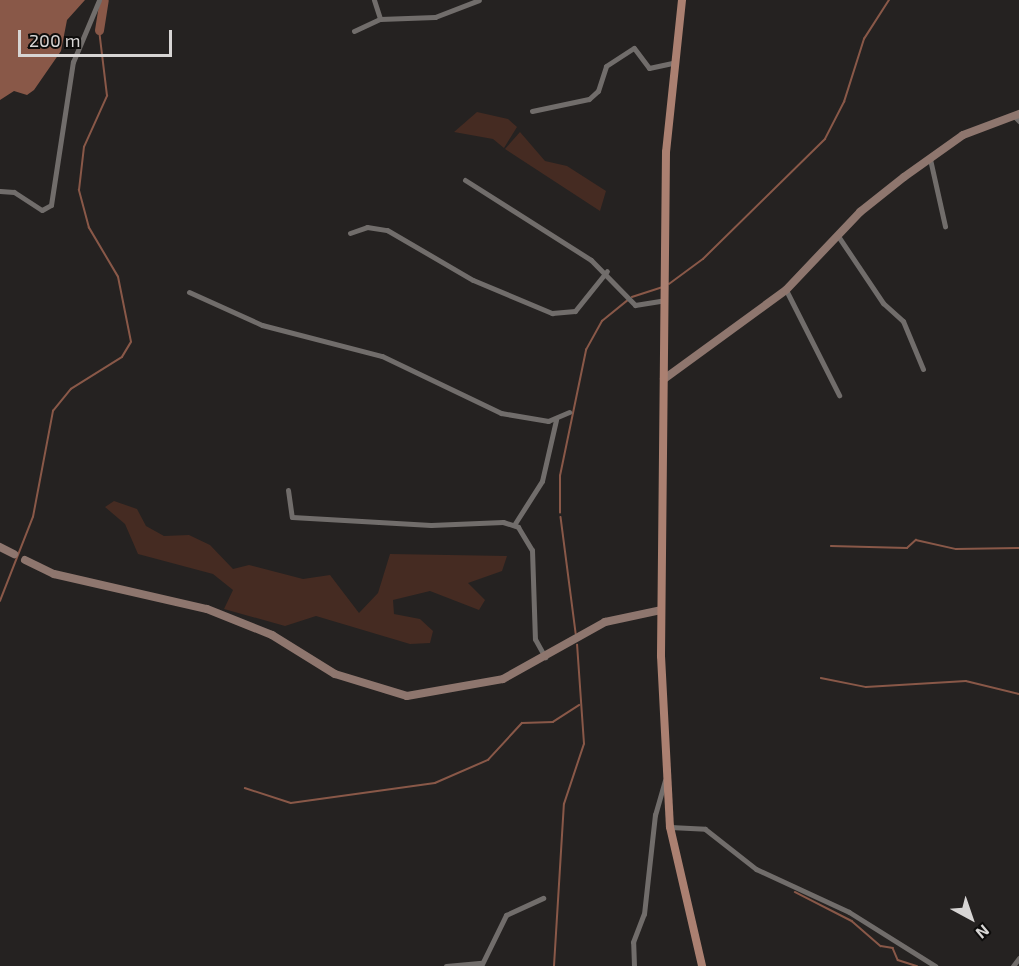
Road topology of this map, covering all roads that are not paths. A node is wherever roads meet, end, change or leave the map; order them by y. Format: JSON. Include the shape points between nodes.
{"nodes":[{"id":1,"x":99,"y":0,"type":"edge"},
{"id":2,"x":374,"y":0,"type":"edge"},
{"id":3,"x":479,"y":0,"type":"edge"},
{"id":4,"x":682,"y":0,"type":"edge"},
{"id":5,"x":380,"y":19,"type":"junction"},
{"id":6,"x":354,"y":31,"type":"dead end"},
{"id":7,"x":673,"y":63,"type":"junction"},
{"id":8,"x":532,"y":111,"type":"dead end"},
{"id":9,"x":1018,"y":117,"type":"edge"},
{"id":10,"x":930,"y":159,"type":"junction"},
{"id":11,"x":465,"y":180,"type":"dead end"},
{"id":12,"x":0,"y":191,"type":"edge"},
{"id":13,"x":945,"y":226,"type":"dead end"},
{"id":14,"x":350,"y":233,"type":"dead end"},
{"id":15,"x":838,"y":236,"type":"junction"},
{"id":16,"x":607,"y":271,"type":"junction"},
{"id":17,"x":786,"y":290,"type":"junction"},
{"id":18,"x":189,"y":292,"type":"dead end"},
{"id":19,"x":665,"y":297,"type":"junction"},
{"id":20,"x":922,"y":369,"type":"dead end"},
{"id":21,"x":664,"y":380,"type":"junction"},
{"id":22,"x":839,"y":395,"type":"dead end"},
{"id":23,"x":569,"y":412,"type":"dead end"},
{"id":24,"x":556,"y":420,"type":"junction"},
{"id":25,"x":288,"y":490,"type":"dead end"},
{"id":26,"x":514,"y":525,"type":"junction"},
{"id":27,"x":0,"y":547,"type":"edge"},
{"id":28,"x":14,"y":554,"type":"dead end"},
{"id":29,"x":25,"y":560,"type":"dead end"},
{"id":30,"x":661,"y":610,"type":"junction"},
{"id":31,"x":545,"y":658,"type":"junction"},
{"id":32,"x":665,"y":780,"type":"junction"},
{"id":33,"x":670,"y":827,"type":"junction"},
{"id":34,"x":543,"y":898,"type":"dead end"},
{"id":35,"x":1019,"y":958,"type":"edge"},
{"id":36,"x":482,"y":964,"type":"edge"},
{"id":37,"x":446,"y":966,"type":"edge"},
{"id":38,"x":634,"y":966,"type":"edge"},
{"id":39,"x":702,"y":966,"type":"edge"},
{"id":40,"x":935,"y":966,"type":"edge"},
{"id":41,"x":1013,"y":966,"type":"edge"}],
"edges":[{"from":1,"to":12,"type":"street","via":[[73,62],[51,205],[42,210],[14,192]]},
{"from":2,"to":5,"type":"street"},
{"from":3,"to":5,"type":"street","via":[[435,17]]},
{"from":4,"to":7,"type":"main road"},
{"from":5,"to":6,"type":"street"},
{"from":7,"to":8,"type":"street","via":[[649,68],[634,48],[606,66],[598,91],[589,99]]},
{"from":7,"to":19,"type":"main road"},
{"from":9,"to":10,"type":"main road","via":[[963,135]]},
{"from":10,"to":13,"type":"street"},
{"from":10,"to":15,"type":"main road"},
{"from":11,"to":16,"type":"street","via":[[482,186]]},
{"from":14,"to":16,"type":"street","via":[[387,230],[473,280],[552,313],[575,311]]},
{"from":15,"to":17,"type":"main road"},
{"from":15,"to":20,"type":"street","via":[[883,303],[903,321]]},
{"from":16,"to":19,"type":"street","via":[[624,297],[632,302]]},
{"from":17,"to":21,"type":"main road"},
{"from":17,"to":22,"type":"street"},
{"from":18,"to":24,"type":"street","via":[[279,331],[381,356],[490,410]]},
{"from":19,"to":21,"type":"main road"},
{"from":21,"to":30,"type":"main road"},
{"from":23,"to":24,"type":"street"},
{"from":24,"to":26,"type":"street","via":[[542,481]]},
{"from":25,"to":26,"type":"street","via":[[292,517]]},
{"from":26,"to":31,"type":"street","via":[[532,550],[535,639]]},
{"from":27,"to":28,"type":"main road"},
{"from":29,"to":31,"type":"main road","via":[[54,573],[207,609],[272,635],[335,674],[403,696],[476,687]]},
{"from":30,"to":31,"type":"main road","via":[[605,622]]},
{"from":30,"to":32,"type":"main road"},
{"from":32,"to":33,"type":"main road"},
{"from":32,"to":38,"type":"street","via":[[656,806],[644,914],[633,942]]},
{"from":33,"to":39,"type":"main road"},
{"from":33,"to":40,"type":"street","via":[[705,829],[756,869],[849,912]]},
{"from":34,"to":36,"type":"street","via":[[506,915]]},
{"from":35,"to":41,"type":"street"},
{"from":36,"to":37,"type":"street"}]}
